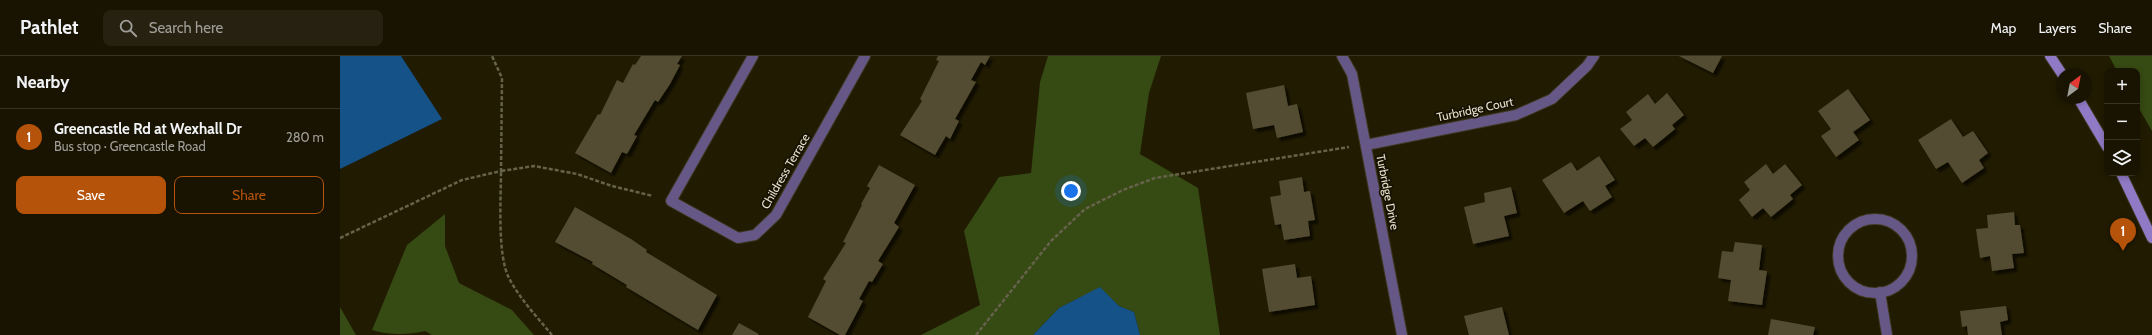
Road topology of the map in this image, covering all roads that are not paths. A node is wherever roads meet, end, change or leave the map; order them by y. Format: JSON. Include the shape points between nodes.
{"nodes":[{"id":1,"x":753,"y":56,"type":"edge"},
{"id":2,"x":865,"y":56,"type":"edge"},
{"id":3,"x":1342,"y":56,"type":"edge"},
{"id":4,"x":1594,"y":56,"type":"edge"},
{"id":5,"x":2050,"y":56,"type":"edge"},
{"id":6,"x":2058,"y":68,"type":"edge"},
{"id":7,"x":2082,"y":104,"type":"edge"},
{"id":8,"x":2104,"y":142,"type":"edge"},
{"id":9,"x":1366,"y":145,"type":"junction"},
{"id":10,"x":2122,"y":176,"type":"edge"},
{"id":11,"x":2152,"y":238,"type":"edge"},
{"id":12,"x":1880,"y":292,"type":"junction"},
{"id":13,"x":1402,"y":335,"type":"edge"},
{"id":14,"x":1887,"y":335,"type":"edge"}],
"edges":[{"from":1,"to":2,"type":"street","name":"Childress Terrace","via":[[671,201],[738,238],[755,235],[776,215]]},
{"from":3,"to":9,"type":"street","name":"Turbridge Drive","via":[[1352,74]]},
{"from":4,"to":9,"type":"street","name":"Turbridge Court","via":[[1552,99],[1516,115]]},
{"from":5,"to":6,"type":"street"},
{"from":7,"to":8,"type":"street"},
{"from":9,"to":13,"type":"street","name":"Turbridge Drive"},
{"from":10,"to":11,"type":"street"},
{"from":12,"to":12,"type":"street","via":[[1892,289],[1902,282],[1913,259],[1912,246],[1907,235],[1898,226],[1887,220],[1874,219],[1863,221],[1844,235],[1838,259],[1841,270],[1857,288],[1868,292]]},
{"from":12,"to":14,"type":"street"}]}
